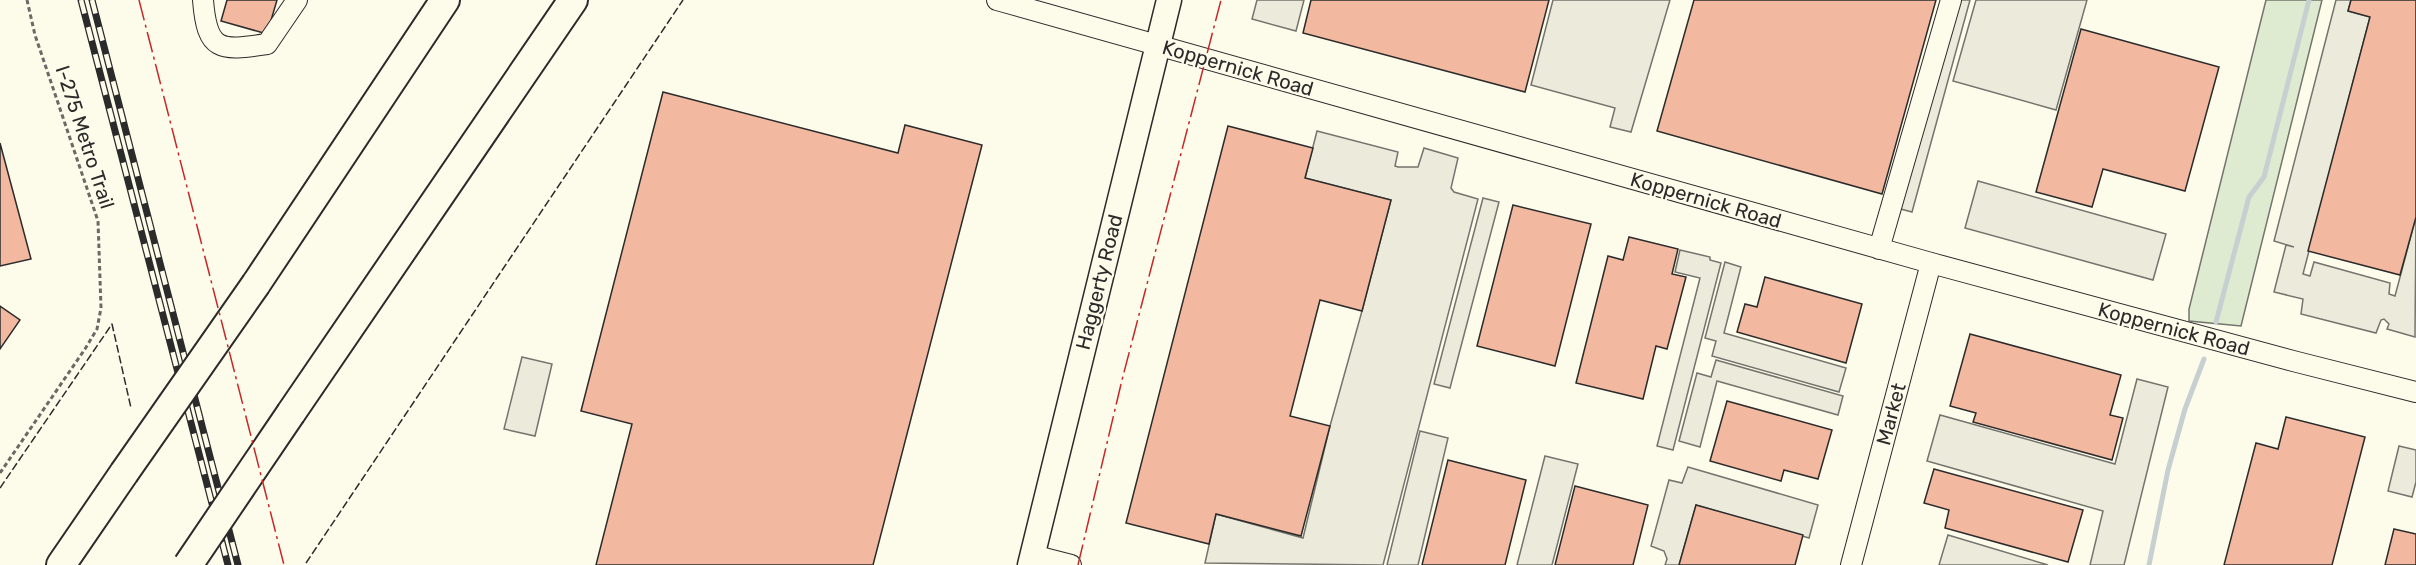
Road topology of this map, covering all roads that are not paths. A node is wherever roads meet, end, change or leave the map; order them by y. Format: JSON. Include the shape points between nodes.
{"nodes":[{"id":1,"x":203,"y":0,"type":"edge"},
{"id":2,"x":297,"y":0,"type":"edge"},
{"id":3,"x":445,"y":0,"type":"edge"},
{"id":4,"x":573,"y":0,"type":"edge"},
{"id":5,"x":997,"y":0,"type":"edge"},
{"id":6,"x":1169,"y":0,"type":"edge"},
{"id":7,"x":1950,"y":0,"type":"edge"},
{"id":8,"x":1157,"y":45,"type":"junction"},
{"id":9,"x":1879,"y":249,"type":"junction"},
{"id":10,"x":1931,"y":263,"type":"junction"},
{"id":11,"x":2416,"y":392,"type":"edge"},
{"id":12,"x":1031,"y":560,"type":"edge"},
{"id":13,"x":61,"y":565,"type":"edge"},
{"id":14,"x":188,"y":565,"type":"edge"},
{"id":15,"x":1071,"y":565,"type":"edge"},
{"id":16,"x":1851,"y":565,"type":"edge"}],
"edges":[{"from":1,"to":2,"type":"street","via":[[206,29],[215,41],[232,49],[267,44]]},
{"from":3,"to":13,"type":"highway","bridge":true,"via":[[256,284]]},
{"from":4,"to":14,"type":"highway","bridge":true},
{"from":5,"to":8,"type":"street","name":"Koppernick Road"},
{"from":6,"to":8,"type":"main road","name":"Haggerty Road"},
{"from":7,"to":9,"type":"street"},
{"from":8,"to":9,"type":"street","name":"Koppernick Road"},
{"from":8,"to":12,"type":"main road","name":"Haggerty Road"},
{"from":9,"to":10,"type":"street","name":"Koppernick Road"},
{"from":10,"to":11,"type":"street","name":"Koppernick Road"},
{"from":10,"to":16,"type":"street","name":"Market"},
{"from":12,"to":15,"type":"street"}]}
